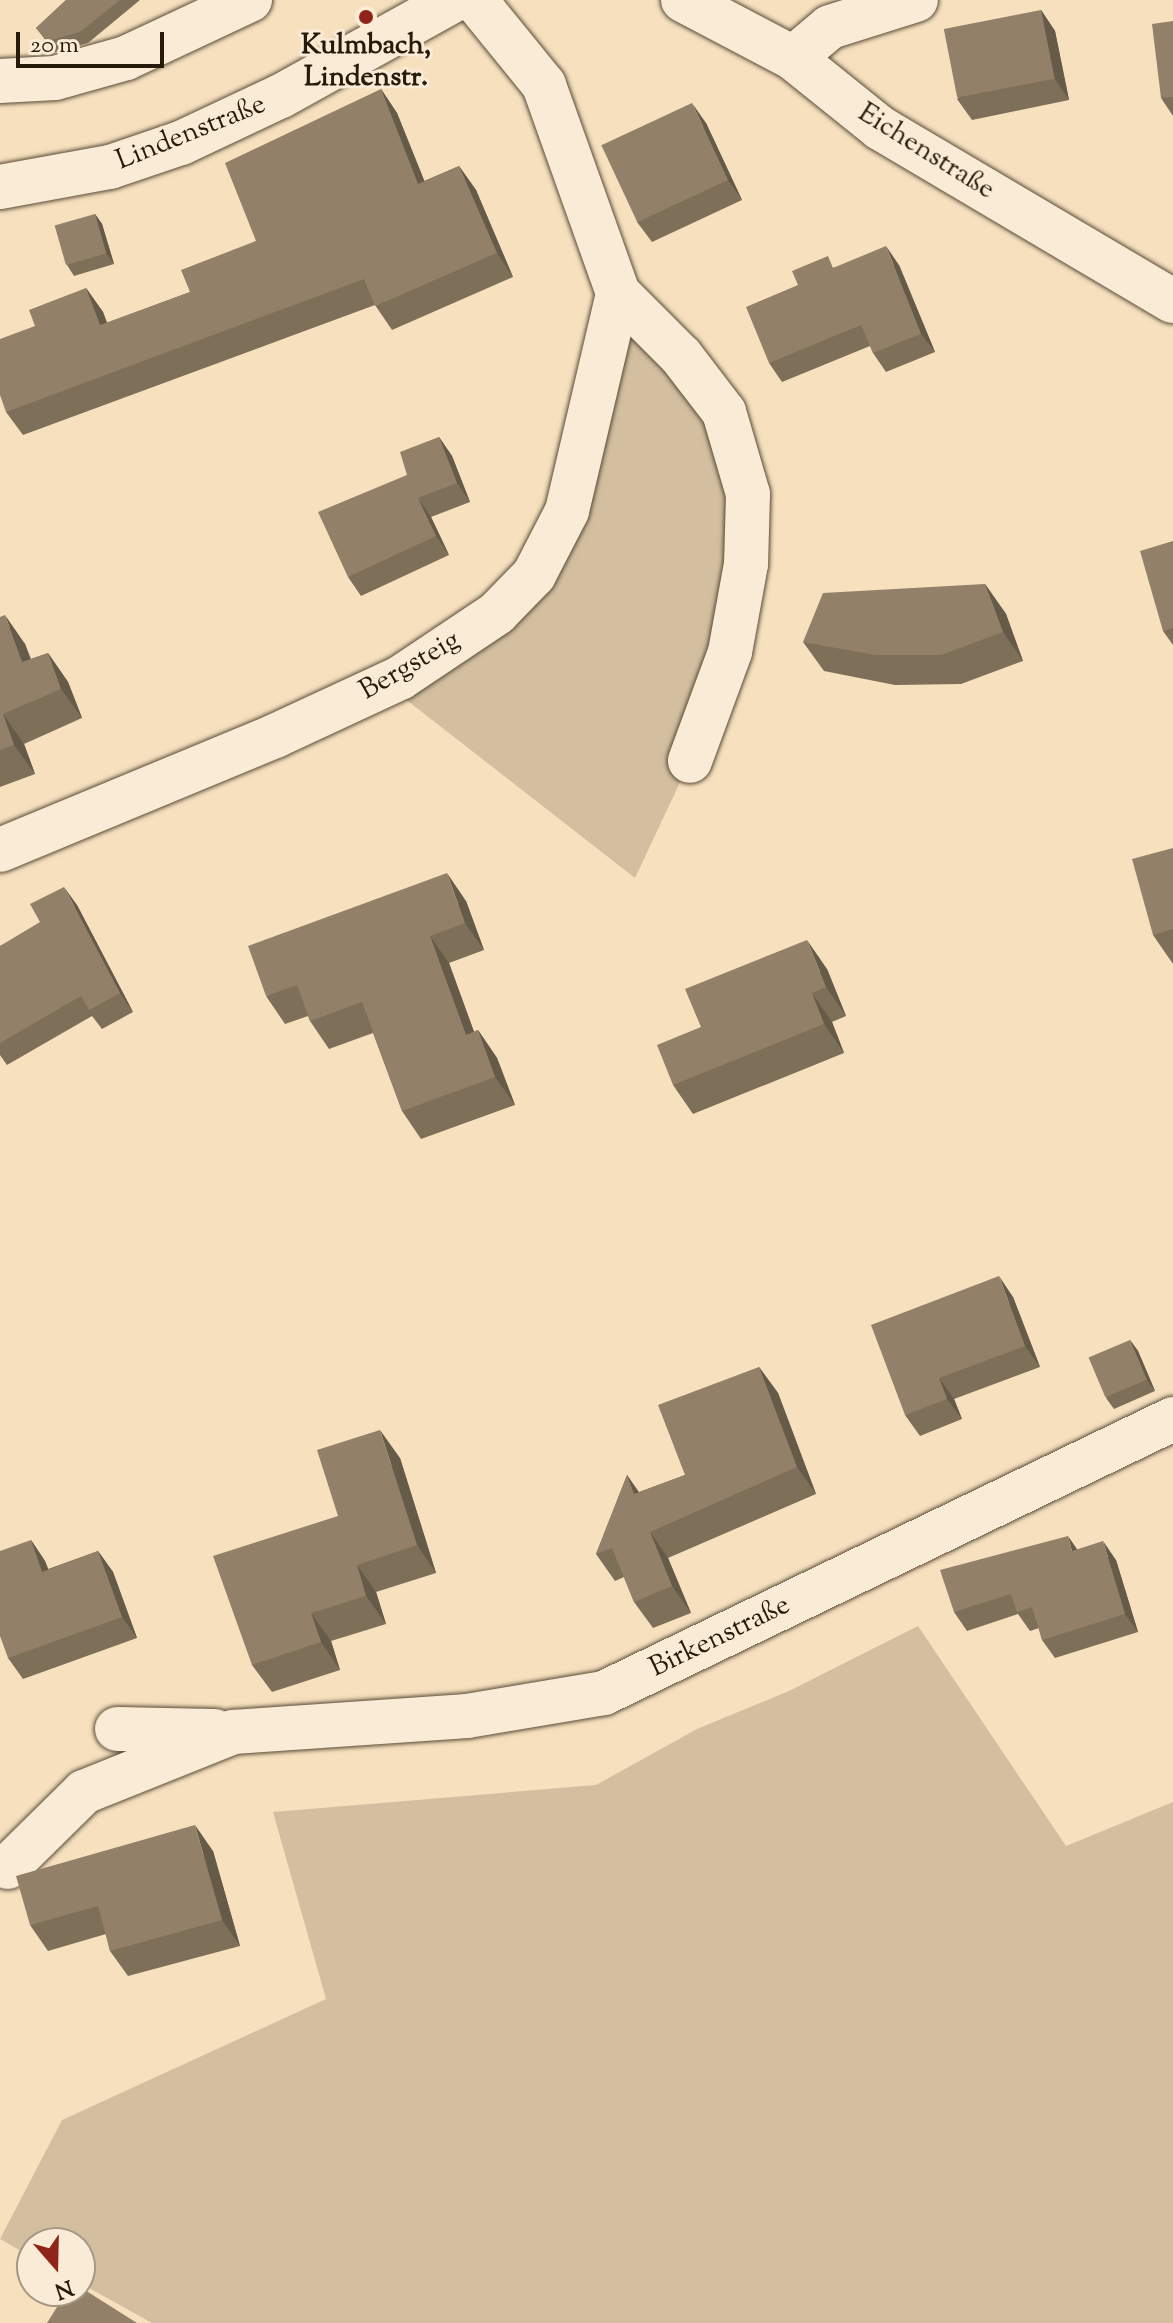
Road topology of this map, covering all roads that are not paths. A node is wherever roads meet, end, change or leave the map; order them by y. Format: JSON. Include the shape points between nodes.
{"nodes":[{"id":1,"x":250,"y":0,"type":"edge"},
{"id":2,"x":454,"y":0,"type":"edge"},
{"id":3,"x":475,"y":0,"type":"edge"},
{"id":4,"x":683,"y":0,"type":"edge"},
{"id":5,"x":916,"y":0,"type":"edge"},
{"id":6,"x":793,"y":58,"type":"junction"},
{"id":7,"x":0,"y":81,"type":"edge"},
{"id":8,"x":0,"y":187,"type":"edge"},
{"id":9,"x":618,"y":293,"type":"junction"},
{"id":10,"x":1173,"y":301,"type":"edge"},
{"id":11,"x":690,"y":761,"type":"dead end"},
{"id":12,"x":0,"y":850,"type":"edge"},
{"id":13,"x":1173,"y":1419,"type":"edge"},
{"id":14,"x":117,"y":1729,"type":"dead end"},
{"id":15,"x":233,"y":1732,"type":"junction"},
{"id":16,"x":8,"y":1867,"type":"dead end"}],
"edges":[{"from":1,"to":7,"type":"street","via":[[126,58],[55,78]]},
{"from":2,"to":8,"type":"street","name":"Lindenstraße","via":[[281,96],[181,143],[110,167]]},
{"from":3,"to":9,"type":"street","via":[[544,85]]},
{"from":4,"to":6,"type":"street","name":"Eichenstraße"},
{"from":5,"to":6,"type":"street","via":[[830,27]]},
{"from":6,"to":10,"type":"street","name":"Eichenstraße","via":[[880,128]]},
{"from":9,"to":11,"type":"street","via":[[681,356],[724,412],[748,494],[746,564],[730,652]]},
{"from":9,"to":12,"type":"street","name":"Bergsteig","via":[[567,511],[534,575],[497,613],[400,678]]},
{"from":13,"to":15,"type":"street","name":"Birkenstraße","via":[[604,1693],[467,1716]]},
{"from":14,"to":15,"type":"street","name":"Birkenstraße"},
{"from":15,"to":16,"type":"street","name":"Birkenstraße","via":[[84,1792]]}]}
